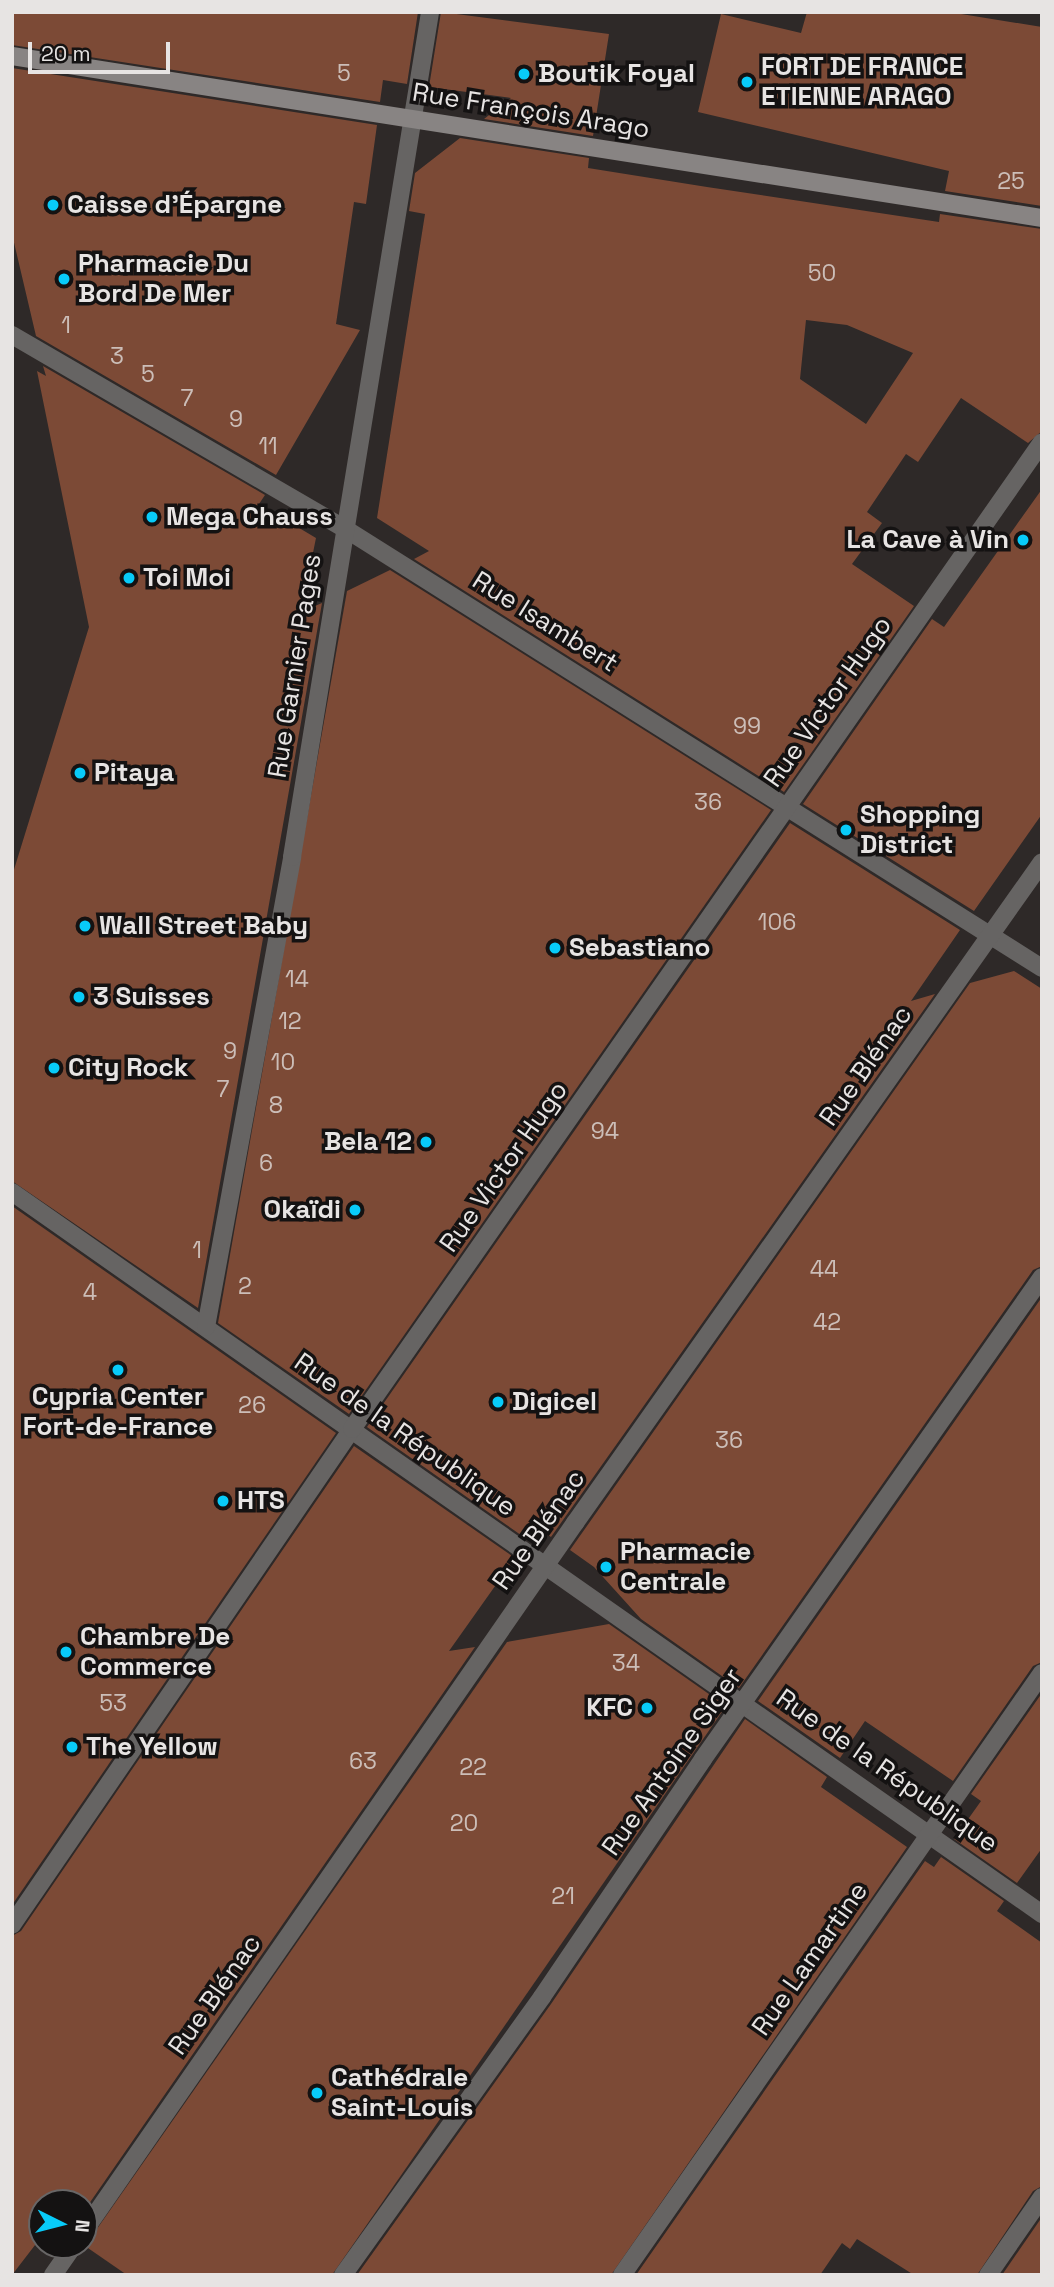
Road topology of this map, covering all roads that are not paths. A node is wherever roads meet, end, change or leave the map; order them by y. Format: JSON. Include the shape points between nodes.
{"nodes":[{"id":1,"x":430,"y":12,"type":"edge"},
{"id":2,"x":12,"y":56,"type":"edge"},
{"id":3,"x":411,"y":118,"type":"junction"},
{"id":4,"x":1042,"y":218,"type":"edge"},
{"id":5,"x":12,"y":335,"type":"edge"},
{"id":6,"x":1042,"y":442,"type":"edge"},
{"id":7,"x":344,"y":528,"type":"junction"},
{"id":8,"x":789,"y":805,"type":"junction"},
{"id":9,"x":1042,"y":862,"type":"edge"},
{"id":10,"x":991,"y":935,"type":"junction"},
{"id":11,"x":1042,"y":968,"type":"edge"},
{"id":12,"x":12,"y":1192,"type":"edge"},
{"id":13,"x":1042,"y":1277,"type":"edge"},
{"id":14,"x":206,"y":1327,"type":"junction"},
{"id":15,"x":352,"y":1429,"type":"junction"},
{"id":16,"x":545,"y":1566,"type":"junction"},
{"id":17,"x":1039,"y":1682,"type":"edge"},
{"id":18,"x":745,"y":1703,"type":"junction"},
{"id":19,"x":930,"y":1832,"type":"junction"},
{"id":20,"x":1042,"y":1914,"type":"edge"},
{"id":21,"x":12,"y":1925,"type":"edge"},
{"id":22,"x":1042,"y":2197,"type":"edge"},
{"id":23,"x":98,"y":2211,"type":"edge"},
{"id":24,"x":64,"y":2259,"type":"edge"},
{"id":25,"x":53,"y":2275,"type":"edge"},
{"id":26,"x":343,"y":2275,"type":"edge"},
{"id":27,"x":622,"y":2275,"type":"edge"},
{"id":28,"x":988,"y":2275,"type":"edge"}],
"edges":[{"from":1,"to":3,"type":"street","name":"Rue Garnier Pages"},
{"from":2,"to":3,"type":"main road","name":"Rue François Arago"},
{"from":3,"to":4,"type":"main road","name":"Rue François Arago"},
{"from":3,"to":7,"type":"street","name":"Rue Garnier Pages"},
{"from":5,"to":7,"type":"street","name":"Rue Isambert"},
{"from":6,"to":8,"type":"street","name":"Rue Victor Hugo"},
{"from":7,"to":8,"type":"street","name":"Rue Isambert"},
{"from":7,"to":14,"type":"street","name":"Rue Garnier Pages","via":[[292,857]]},
{"from":8,"to":10,"type":"street","name":"Rue Isambert"},
{"from":8,"to":15,"type":"street","name":"Rue Victor Hugo"},
{"from":9,"to":10,"type":"street","name":"Rue Blénac"},
{"from":10,"to":11,"type":"street","name":"Rue Isambert"},
{"from":10,"to":16,"type":"street","name":"Rue Blénac"},
{"from":12,"to":14,"type":"street","name":"Rue de la République"},
{"from":13,"to":18,"type":"street","name":"Rue Antoine Siger"},
{"from":14,"to":15,"type":"street","name":"Rue de la République"},
{"from":15,"to":16,"type":"street","name":"Rue de la République"},
{"from":15,"to":21,"type":"street","name":"Rue Victor Hugo"},
{"from":16,"to":18,"type":"street","name":"Rue de la République"},
{"from":16,"to":23,"type":"street","name":"Rue Blénac"},
{"from":17,"to":19,"type":"street","name":"Rue Lamartine"},
{"from":18,"to":19,"type":"street","name":"Rue de la République"},
{"from":18,"to":26,"type":"street","name":"Rue Antoine Siger"},
{"from":19,"to":20,"type":"street","name":"Rue de la République"},
{"from":19,"to":27,"type":"street","name":"Rue Lamartine"},
{"from":22,"to":28,"type":"street"},
{"from":24,"to":25,"type":"street"}]}
